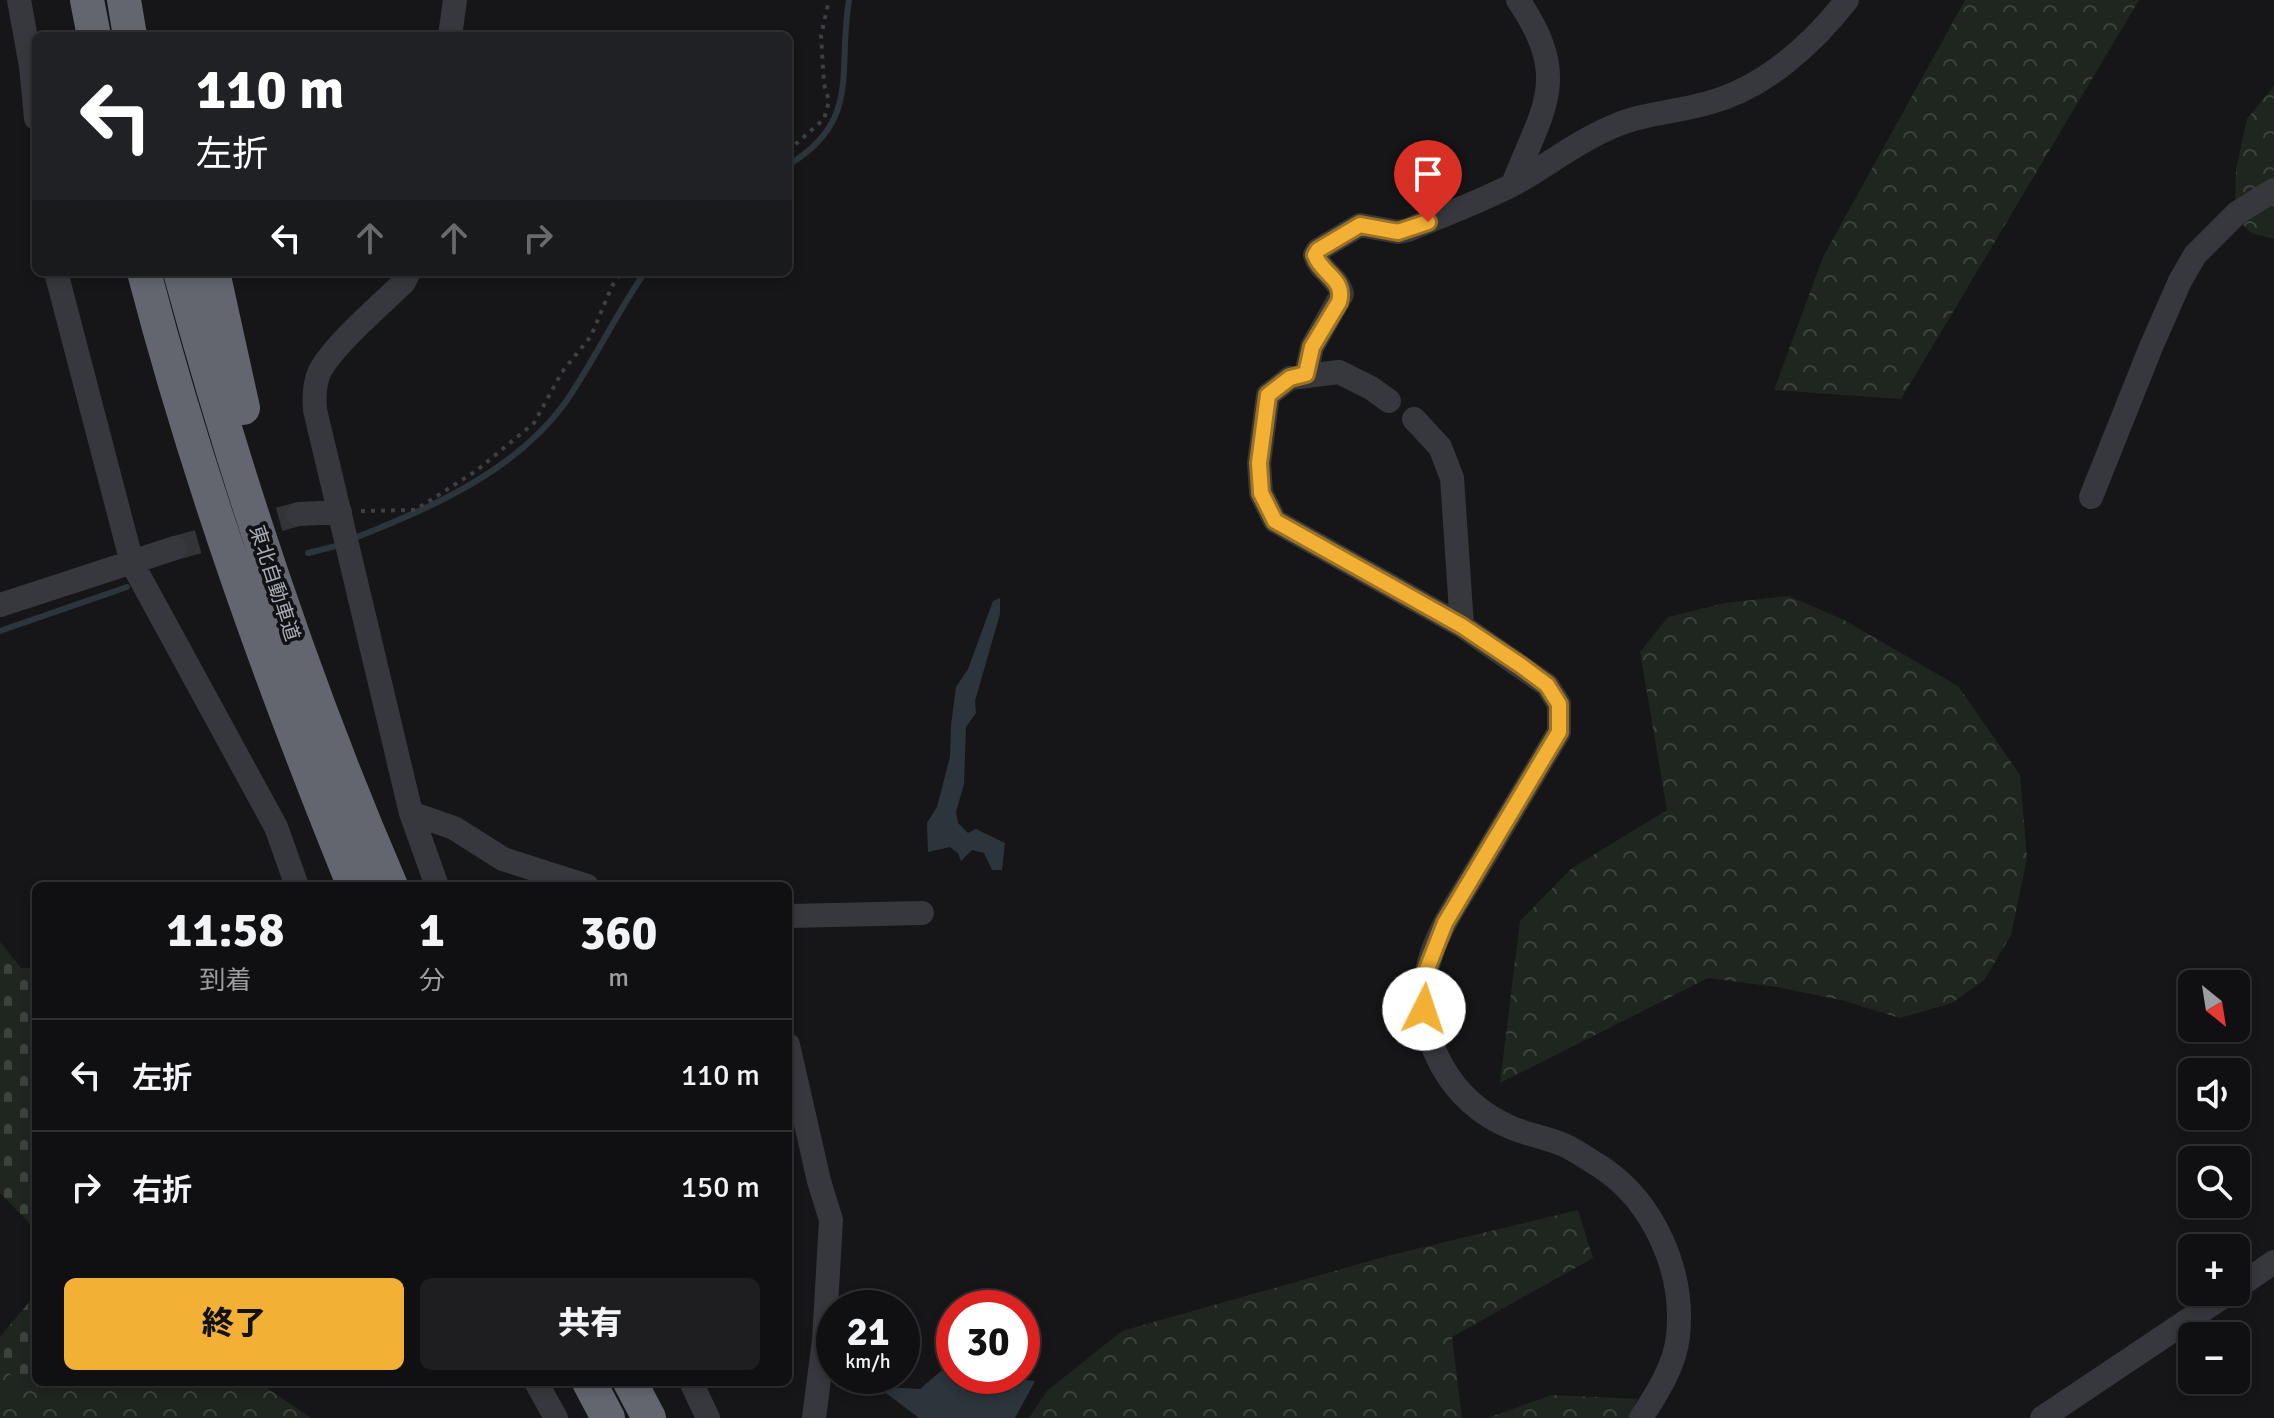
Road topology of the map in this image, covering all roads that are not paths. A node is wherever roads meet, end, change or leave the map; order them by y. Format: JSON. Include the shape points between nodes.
{"nodes":[{"id":1,"x":19,"y":0,"type":"edge"},
{"id":2,"x":87,"y":0,"type":"edge"},
{"id":3,"x":124,"y":0,"type":"edge"},
{"id":4,"x":455,"y":0,"type":"edge"},
{"id":5,"x":1518,"y":0,"type":"edge"},
{"id":6,"x":1847,"y":0,"type":"edge"},
{"id":7,"x":93,"y":32,"type":"edge"},
{"id":8,"x":129,"y":32,"type":"edge"},
{"id":9,"x":451,"y":32,"type":"edge"},
{"id":10,"x":32,"y":76,"type":"edge"},
{"id":11,"x":1513,"y":184,"type":"junction"},
{"id":12,"x":2274,"y":190,"type":"edge"},
{"id":13,"x":57,"y":276,"type":"edge"},
{"id":14,"x":145,"y":276,"type":"edge"},
{"id":15,"x":181,"y":276,"type":"edge"},
{"id":16,"x":214,"y":276,"type":"edge"},
{"id":17,"x":407,"y":276,"type":"edge"},
{"id":18,"x":1306,"y":374,"type":"junction"},
{"id":19,"x":1389,"y":401,"type":"dead end"},
{"id":20,"x":1414,"y":419,"type":"dead end"},
{"id":21,"x":2091,"y":497,"type":"dead end"},
{"id":22,"x":340,"y":512,"type":"junction"},
{"id":23,"x":299,"y":514,"type":"tunnel mouth"},
{"id":24,"x":175,"y":548,"type":"tunnel mouth"},
{"id":25,"x":132,"y":563,"type":"junction"},
{"id":26,"x":0,"y":605,"type":"edge"},
{"id":27,"x":1462,"y":626,"type":"junction"},
{"id":28,"x":411,"y":813,"type":"junction"},
{"id":29,"x":360,"y":815,"type":"junction"},
{"id":30,"x":296,"y":882,"type":"edge"},
{"id":31,"x":352,"y":882,"type":"edge"},
{"id":32,"x":389,"y":882,"type":"edge"},
{"id":33,"x":436,"y":882,"type":"edge"},
{"id":34,"x":575,"y":882,"type":"edge"},
{"id":35,"x":922,"y":913,"type":"dead end"},
{"id":36,"x":792,"y":916,"type":"edge"},
{"id":37,"x":792,"y":1063,"type":"edge"},
{"id":38,"x":2274,"y":1262,"type":"edge"},
{"id":39,"x":2250,"y":1278,"type":"edge"},
{"id":40,"x":2209,"y":1306,"type":"edge"},
{"id":41,"x":538,"y":1386,"type":"edge"},
{"id":42,"x":591,"y":1386,"type":"edge"},
{"id":43,"x":632,"y":1386,"type":"edge"},
{"id":44,"x":693,"y":1386,"type":"edge"},
{"id":45,"x":556,"y":1418,"type":"edge"},
{"id":46,"x":608,"y":1418,"type":"edge"},
{"id":47,"x":649,"y":1418,"type":"edge"},
{"id":48,"x":708,"y":1418,"type":"edge"},
{"id":49,"x":814,"y":1418,"type":"edge"},
{"id":50,"x":1641,"y":1418,"type":"edge"},
{"id":51,"x":2042,"y":1418,"type":"edge"}],
"edges":[{"from":1,"to":10,"type":"street"},
{"from":2,"to":7,"type":"highway"},
{"from":3,"to":8,"type":"highway"},
{"from":4,"to":9,"type":"street"},
{"from":5,"to":11,"type":"street","via":[[1542,41],[1550,88]]},
{"from":6,"to":11,"type":"street","via":[[1795,53],[1740,93],[1615,125]]},
{"from":11,"to":18,"type":"street","via":[[1408,230],[1360,225],[1318,250],[1316,261],[1340,284],[1342,294],[1312,347]]},
{"from":12,"to":21,"type":"street","via":[[2237,213],[2195,255]]},
{"from":13,"to":25,"type":"street"},
{"from":14,"to":31,"type":"highway","name":"東北自動車道","via":[[236,581]]},
{"from":15,"to":29,"type":"highway","name":"東北自動車道","via":[[288,622]]},
{"from":16,"to":29,"type":"highway","via":[[234,375],[280,541],[351,741]]},
{"from":17,"to":22,"type":"street","via":[[318,374],[315,410]]},
{"from":18,"to":19,"type":"street","via":[[1339,372]]},
{"from":18,"to":27,"type":"street","via":[[1290,378],[1268,395],[1259,463],[1261,493],[1275,521]]},
{"from":20,"to":27,"type":"street","via":[[1440,447],[1452,478]]},
{"from":22,"to":23,"type":"street"},
{"from":22,"to":28,"type":"street"},
{"from":24,"to":25,"type":"street"},
{"from":25,"to":26,"type":"street"},
{"from":25,"to":30,"type":"street","via":[[276,827]]},
{"from":27,"to":50,"type":"street","via":[[1547,685],[1559,704],[1559,732],[1445,923],[1427,969],[1424,1009],[1432,1048],[1448,1078],[1473,1106],[1511,1128],[1565,1145],[1604,1169],[1634,1196],[1657,1228],[1677,1291],[1678,1337],[1664,1384]]},
{"from":28,"to":33,"type":"street"},
{"from":28,"to":34,"type":"street","via":[[454,828],[503,859]]},
{"from":29,"to":32,"type":"highway","name":"東北自動車道"},
{"from":35,"to":36,"type":"street"},
{"from":37,"to":49,"type":"street","via":[[831,1220]]},
{"from":38,"to":39,"type":"street"},
{"from":40,"to":51,"type":"street"},
{"from":41,"to":45,"type":"street"},
{"from":42,"to":46,"type":"highway"},
{"from":43,"to":47,"type":"highway"},
{"from":44,"to":48,"type":"street"}]}
